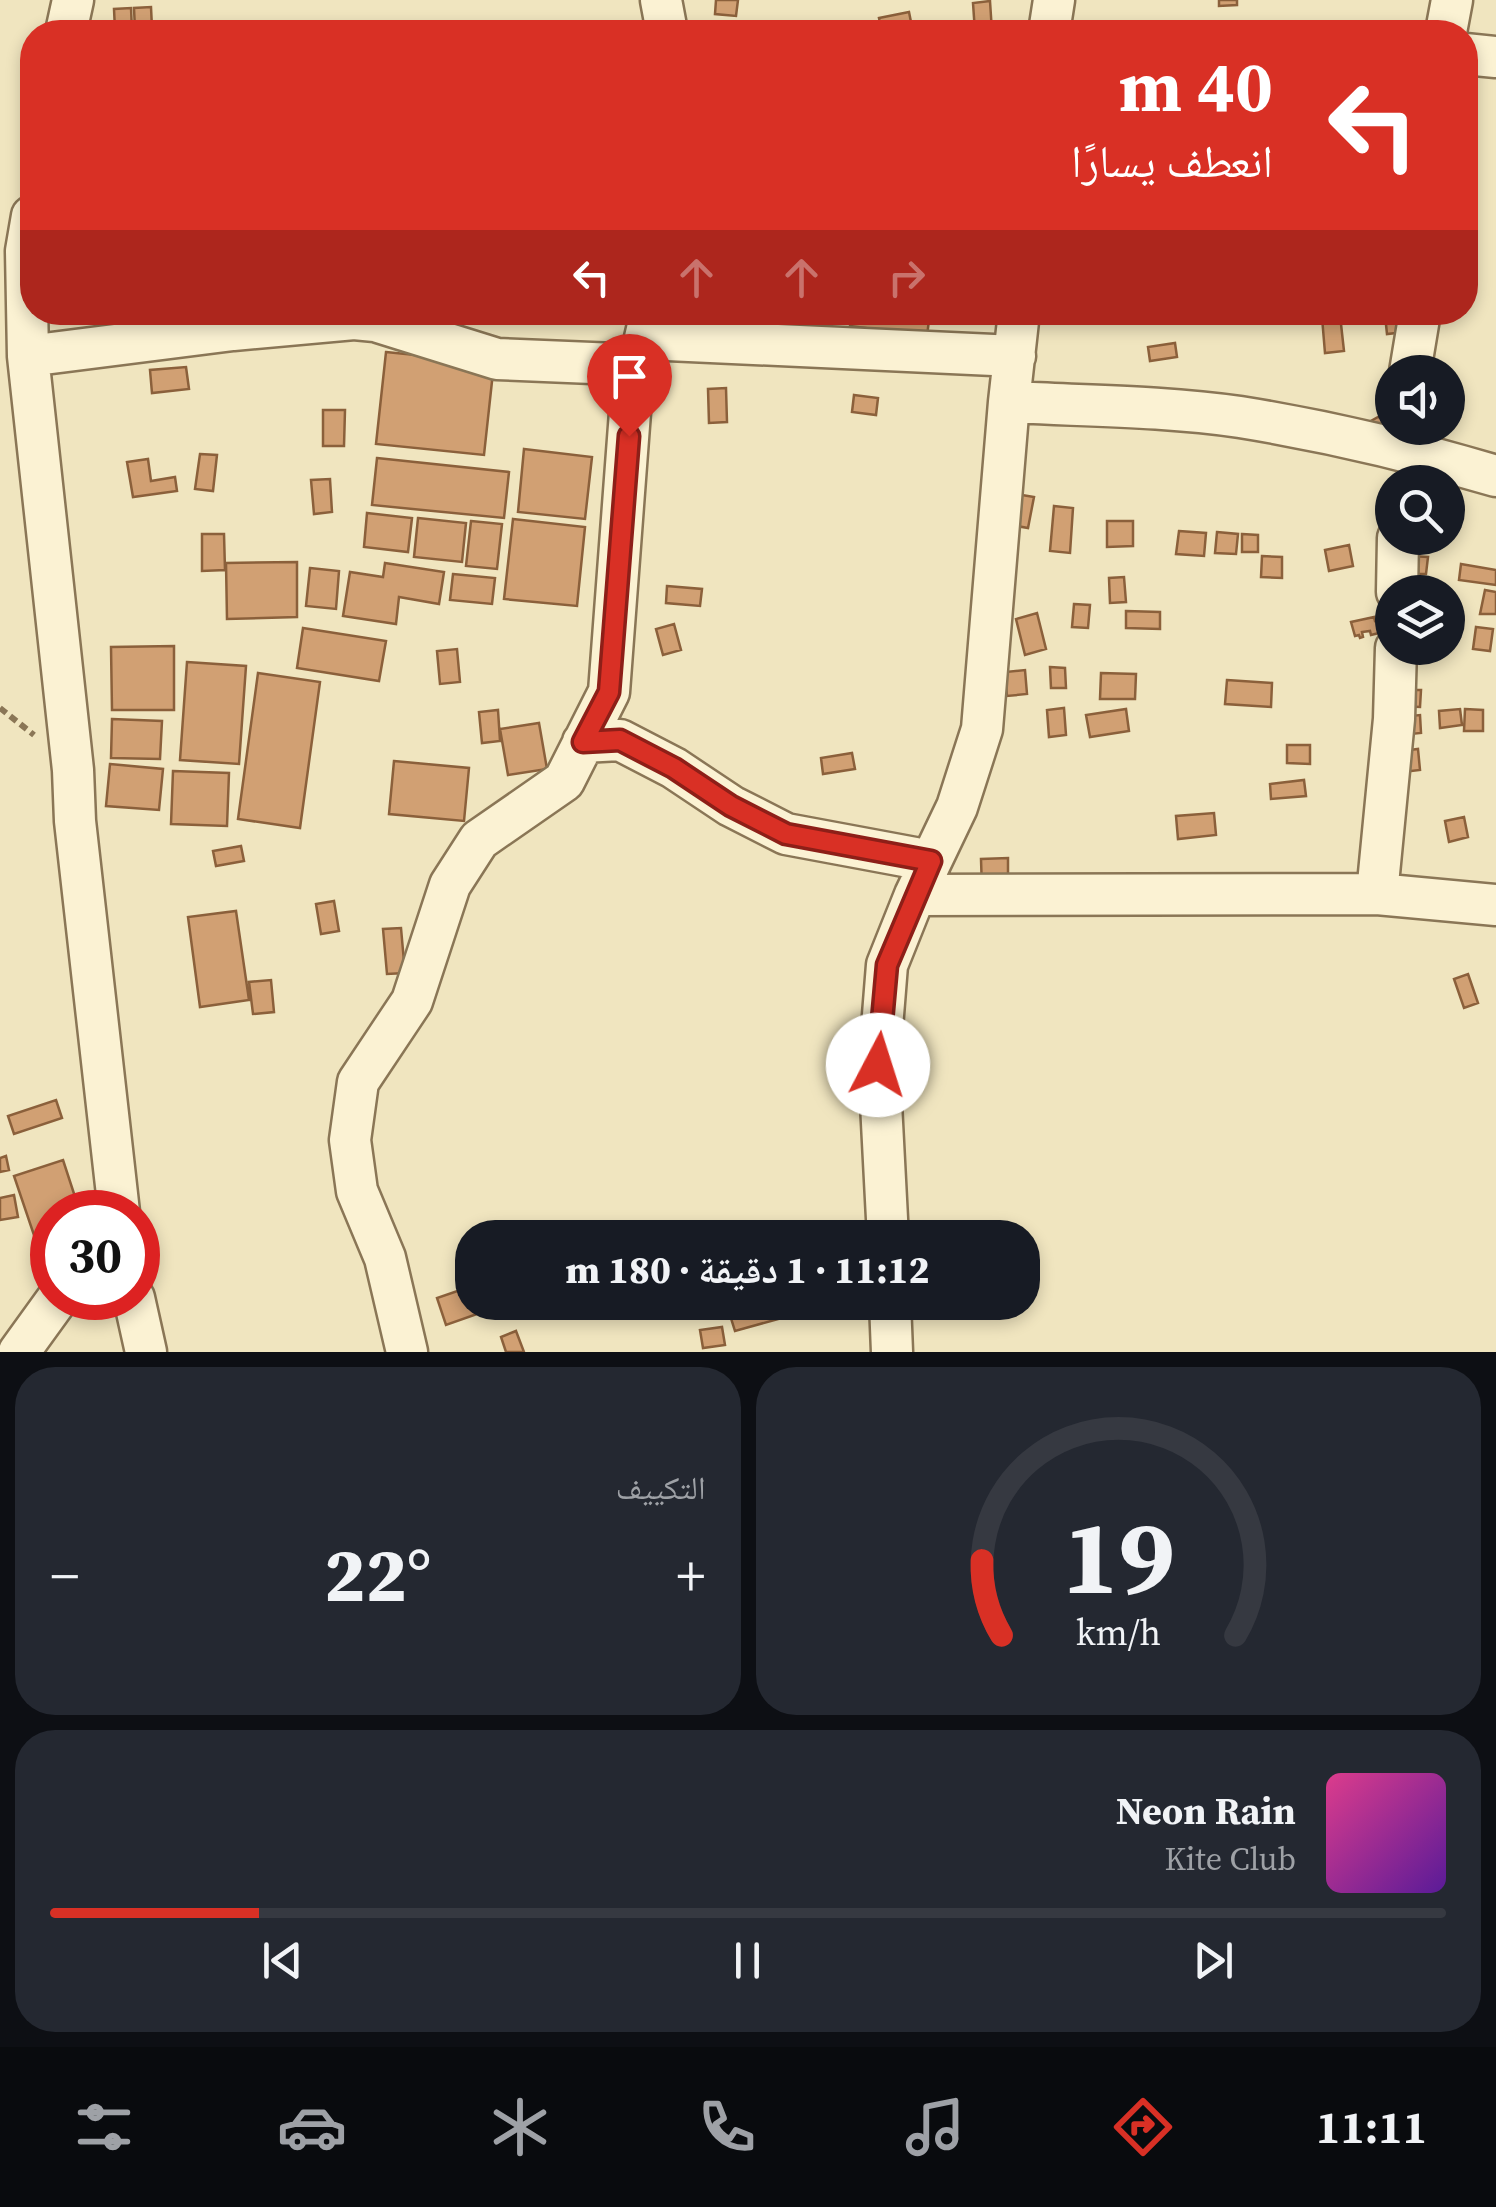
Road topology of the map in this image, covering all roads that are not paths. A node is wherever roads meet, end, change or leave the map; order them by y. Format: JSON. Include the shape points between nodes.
{"nodes":[{"id":1,"x":27,"y":325,"type":"edge"},
{"id":2,"x":293,"y":325,"type":"edge"},
{"id":3,"x":388,"y":325,"type":"edge"},
{"id":4,"x":1018,"y":325,"type":"edge"},
{"id":5,"x":1418,"y":325,"type":"edge"},
{"id":6,"x":646,"y":339,"type":"edge"},
{"id":7,"x":1413,"y":355,"type":"edge"},
{"id":8,"x":28,"y":356,"type":"junction"},
{"id":9,"x":1014,"y":356,"type":"junction"},
{"id":10,"x":1009,"y":402,"type":"junction"},
{"id":11,"x":1400,"y":453,"type":"edge"},
{"id":12,"x":1496,"y":476,"type":"edge"},
{"id":13,"x":1396,"y":665,"type":"edge"},
{"id":14,"x":583,"y":742,"type":"junction"},
{"id":15,"x":923,"y":878,"type":"junction"},
{"id":16,"x":1377,"y":894,"type":"junction"},
{"id":17,"x":1496,"y":904,"type":"edge"},
{"id":18,"x":109,"y":1132,"type":"junction"},
{"id":19,"x":105,"y":1190,"type":"edge"},
{"id":20,"x":117,"y":1190,"type":"edge"},
{"id":21,"x":887,"y":1220,"type":"edge"},
{"id":22,"x":42,"y":1320,"type":"edge"},
{"id":23,"x":139,"y":1320,"type":"edge"},
{"id":24,"x":891,"y":1320,"type":"edge"},
{"id":25,"x":19,"y":1352,"type":"edge"},
{"id":26,"x":146,"y":1352,"type":"edge"},
{"id":27,"x":408,"y":1352,"type":"edge"},
{"id":28,"x":892,"y":1352,"type":"edge"}],
"edges":[{"from":1,"to":8,"type":"street"},
{"from":2,"to":8,"type":"street"},
{"from":3,"to":6,"type":"street","via":[[497,359]]},
{"from":4,"to":9,"type":"street"},
{"from":5,"to":7,"type":"street"},
{"from":6,"to":9,"type":"street"},
{"from":6,"to":14,"type":"street","via":[[632,399],[609,692]]},
{"from":8,"to":18,"type":"street"},
{"from":9,"to":10,"type":"street"},
{"from":10,"to":11,"type":"street","via":[[1226,416]]},
{"from":10,"to":15,"type":"street","via":[[982,728],[957,807]]},
{"from":11,"to":12,"type":"street"},
{"from":13,"to":16,"type":"street"},
{"from":14,"to":15,"type":"street","via":[[620,740],[786,834]]},
{"from":14,"to":27,"type":"street","via":[[564,781],[479,840],[450,885],[412,1000],[358,1082],[350,1140],[358,1191],[385,1258]]},
{"from":15,"to":16,"type":"street"},
{"from":15,"to":21,"type":"street","via":[[887,965],[878,1065]]},
{"from":16,"to":17,"type":"street"},
{"from":18,"to":19,"type":"street"},
{"from":18,"to":20,"type":"street"},
{"from":22,"to":25,"type":"street"},
{"from":23,"to":26,"type":"street"},
{"from":24,"to":28,"type":"street"}]}
